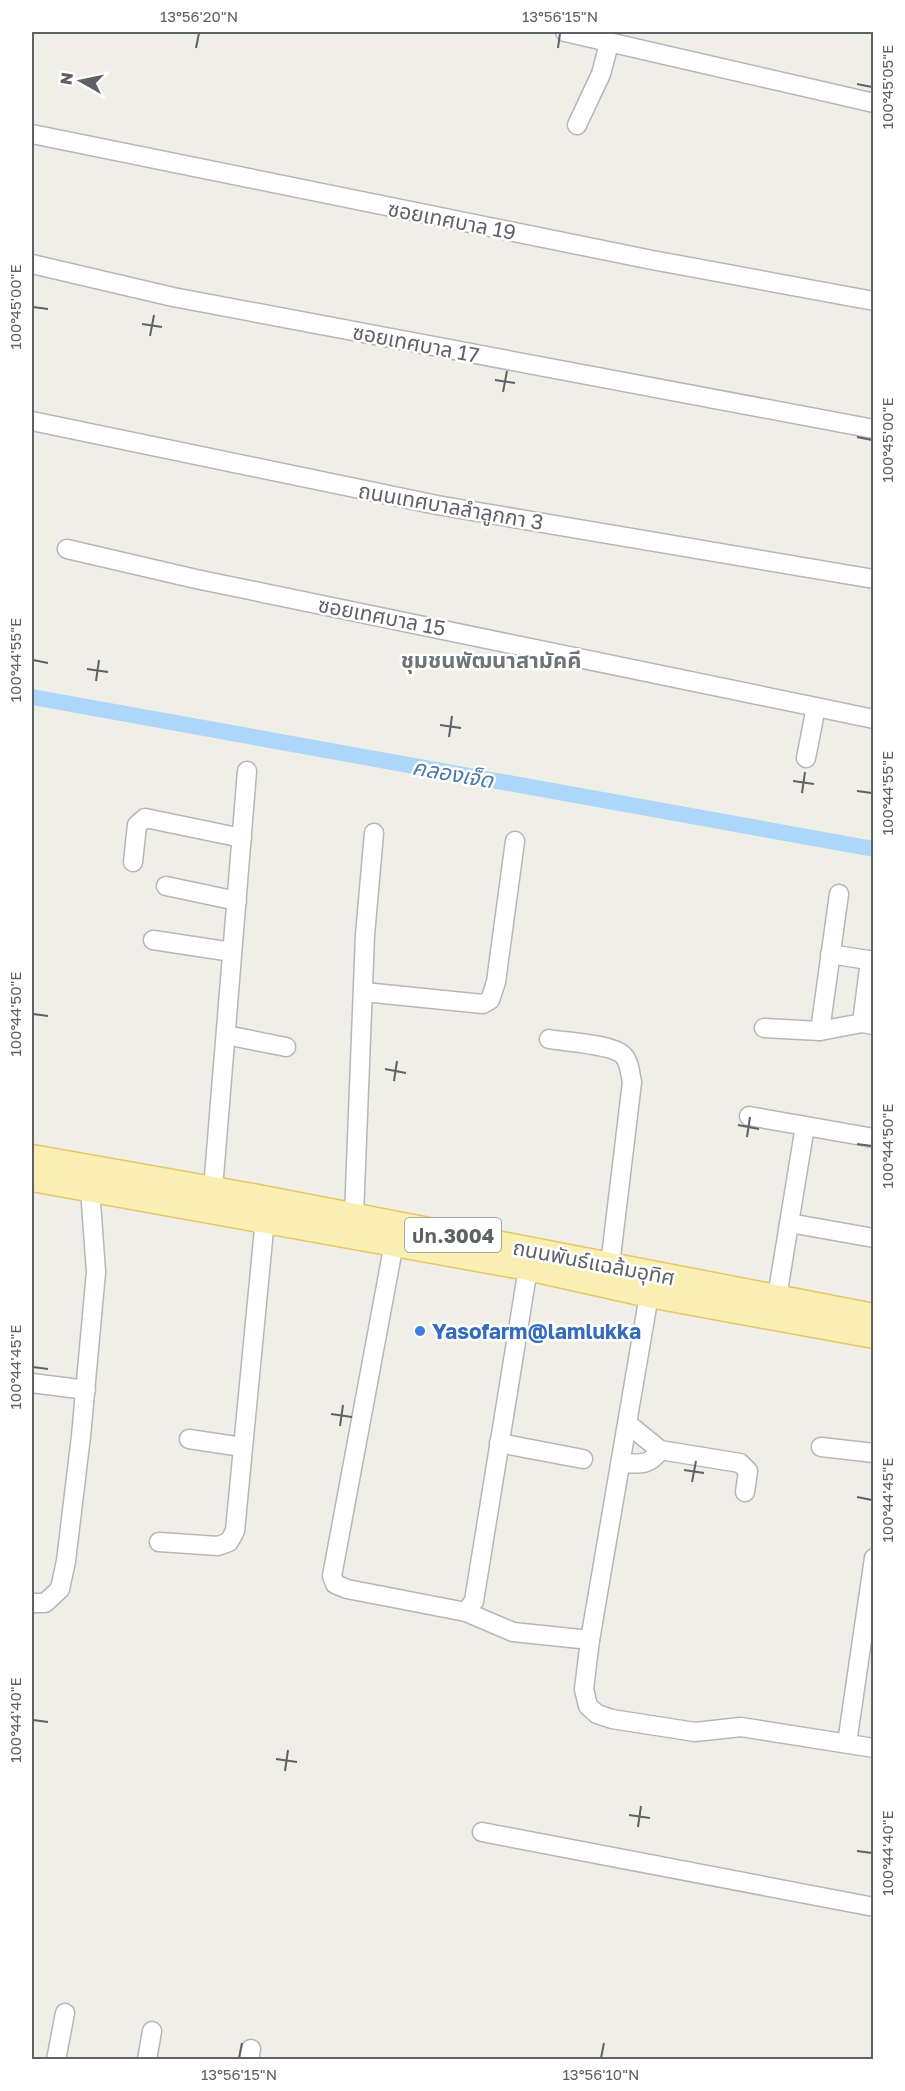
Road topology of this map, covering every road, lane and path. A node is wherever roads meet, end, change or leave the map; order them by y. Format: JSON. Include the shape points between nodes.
{"nodes":[{"id":1,"x":565,"y":32,"type":"edge"},
{"id":2,"x":609,"y":44,"type":"junction"},
{"id":3,"x":873,"y":103,"type":"edge"},
{"id":4,"x":578,"y":124,"type":"dead end"},
{"id":5,"x":32,"y":134,"type":"edge"},
{"id":6,"x":32,"y":264,"type":"edge"},
{"id":7,"x":873,"y":301,"type":"edge"},
{"id":8,"x":32,"y":421,"type":"edge"},
{"id":9,"x":873,"y":429,"type":"edge"},
{"id":10,"x":67,"y":549,"type":"dead end"},
{"id":11,"x":873,"y":579,"type":"edge"},
{"id":12,"x":816,"y":707,"type":"junction"},
{"id":13,"x":873,"y":719,"type":"edge"},
{"id":14,"x":806,"y":758,"type":"dead end"},
{"id":15,"x":247,"y":771,"type":"dead end"},
{"id":16,"x":374,"y":833,"type":"dead end"},
{"id":17,"x":242,"y":838,"type":"junction"},
{"id":18,"x":515,"y":842,"type":"dead end"},
{"id":19,"x":133,"y":862,"type":"dead end"},
{"id":20,"x":166,"y":886,"type":"dead end"},
{"id":21,"x":839,"y":894,"type":"dead end"},
{"id":22,"x":237,"y":901,"type":"junction"},
{"id":23,"x":153,"y":940,"type":"dead end"},
{"id":24,"x":232,"y":952,"type":"junction"},
{"id":25,"x":830,"y":954,"type":"junction"},
{"id":26,"x":872,"y":961,"type":"edge"},
{"id":27,"x":364,"y":992,"type":"junction"},
{"id":28,"x":868,"y":1024,"type":"edge"},
{"id":29,"x":764,"y":1028,"type":"dead end"},
{"id":30,"x":820,"y":1031,"type":"junction"},
{"id":31,"x":226,"y":1035,"type":"junction"},
{"id":32,"x":549,"y":1039,"type":"dead end"},
{"id":33,"x":286,"y":1047,"type":"dead end"},
{"id":34,"x":749,"y":1116,"type":"dead end"},
{"id":35,"x":805,"y":1126,"type":"junction"},
{"id":36,"x":873,"y":1138,"type":"edge"},
{"id":37,"x":32,"y":1157,"type":"edge"},
{"id":38,"x":32,"y":1179,"type":"edge"},
{"id":39,"x":90,"y":1189,"type":"junction"},
{"id":40,"x":213,"y":1189,"type":"junction"},
{"id":41,"x":354,"y":1216,"type":"junction"},
{"id":42,"x":265,"y":1220,"type":"junction"},
{"id":43,"x":789,"y":1223,"type":"junction"},
{"id":44,"x":873,"y":1238,"type":"edge"},
{"id":45,"x":393,"y":1243,"type":"junction"},
{"id":46,"x":610,"y":1265,"type":"junction"},
{"id":47,"x":528,"y":1268,"type":"junction"},
{"id":48,"x":649,"y":1295,"type":"junction"},
{"id":49,"x":777,"y":1298,"type":"junction"},
{"id":50,"x":873,"y":1316,"type":"edge"},
{"id":51,"x":873,"y":1336,"type":"edge"},
{"id":52,"x":32,"y":1383,"type":"edge"},
{"id":53,"x":86,"y":1390,"type":"junction"},
{"id":54,"x":628,"y":1424,"type":"junction"},
{"id":55,"x":189,"y":1439,"type":"dead end"},
{"id":56,"x":499,"y":1443,"type":"junction"},
{"id":57,"x":243,"y":1447,"type":"junction"},
{"id":58,"x":821,"y":1447,"type":"dead end"},
{"id":59,"x":660,"y":1450,"type":"junction"},
{"id":60,"x":873,"y":1453,"type":"edge"},
{"id":61,"x":582,"y":1459,"type":"dead end"},
{"id":62,"x":621,"y":1463,"type":"junction"},
{"id":63,"x":745,"y":1492,"type":"dead end"},
{"id":64,"x":159,"y":1542,"type":"dead end"},
{"id":65,"x":873,"y":1558,"type":"edge"},
{"id":66,"x":32,"y":1603,"type":"edge"},
{"id":67,"x":466,"y":1611,"type":"junction"},
{"id":68,"x":590,"y":1640,"type":"junction"},
{"id":69,"x":847,"y":1743,"type":"junction"},
{"id":70,"x":873,"y":1749,"type":"edge"},
{"id":71,"x":482,"y":1832,"type":"dead end"},
{"id":72,"x":873,"y":1907,"type":"edge"},
{"id":73,"x":65,"y":2013,"type":"dead end"},
{"id":74,"x":152,"y":2031,"type":"dead end"},
{"id":75,"x":56,"y":2060,"type":"edge"},
{"id":76,"x":147,"y":2060,"type":"edge"}],
"edges":[{"from":1,"to":2,"type":"street"},
{"from":2,"to":3,"type":"street"},
{"from":2,"to":4,"type":"street","via":[[601,74]]},
{"from":5,"to":7,"type":"street","name":"ซอยเทศบาล 19"},
{"from":6,"to":9,"type":"street","name":"ซอยเทศบาล 17","via":[[173,297]]},
{"from":8,"to":11,"type":"street","name":"ถนนเทศบาลลำลูกกา 3","via":[[437,506]]},
{"from":10,"to":12,"type":"street","name":"ซอยเทศบาล 15"},
{"from":12,"to":13,"type":"street","name":"ซอยเทศบาล 15"},
{"from":12,"to":14,"type":"street"},
{"from":15,"to":17,"type":"street"},
{"from":16,"to":27,"type":"street"},
{"from":17,"to":19,"type":"street","via":[[145,818],[136,825]]},
{"from":17,"to":22,"type":"street"},
{"from":18,"to":27,"type":"street","via":[[496,982],[490,1000],[483,1004]]},
{"from":20,"to":22,"type":"street"},
{"from":21,"to":25,"type":"street"},
{"from":22,"to":24,"type":"street"},
{"from":23,"to":24,"type":"street"},
{"from":24,"to":31,"type":"street"},
{"from":25,"to":26,"type":"street"},
{"from":25,"to":30,"type":"street"},
{"from":26,"to":28,"type":"street"},
{"from":27,"to":41,"type":"street"},
{"from":28,"to":30,"type":"street"},
{"from":29,"to":30,"type":"street"},
{"from":31,"to":33,"type":"street"},
{"from":31,"to":40,"type":"street"},
{"from":32,"to":46,"type":"street","via":[[607,1048],[623,1054],[628,1065],[632,1083]]},
{"from":34,"to":35,"type":"street"},
{"from":35,"to":36,"type":"street"},
{"from":35,"to":43,"type":"street"},
{"from":37,"to":40,"type":"main road","name":"ถนนพันธ์แฉล้มอุทิศ","number":"ปท.3004"},
{"from":38,"to":39,"type":"main road","name":"ถนนพันธ์แฉล้มอุทิศ","number":"ปท.3004"},
{"from":39,"to":42,"type":"main road","name":"ถนนพันธ์แฉล้มอุทิศ","number":"ปท.3004"},
{"from":39,"to":53,"type":"street","via":[[96,1272]]},
{"from":40,"to":41,"type":"main road","name":"ถนนพันธ์แฉล้มอุทิศ","number":"ปท.3004"},
{"from":41,"to":46,"type":"main road","name":"ถนนพันธ์แฉล้มอุทิศ","number":"ปท.3004"},
{"from":42,"to":45,"type":"main road","name":"ถนนพันธ์แฉล้มอุทิศ","number":"ปท.3004"},
{"from":42,"to":57,"type":"street"},
{"from":43,"to":44,"type":"street"},
{"from":43,"to":49,"type":"street"},
{"from":45,"to":47,"type":"main road","name":"ถนนพันธ์แฉล้มอุทิศ","number":"ปท.3004"},
{"from":45,"to":67,"type":"street","via":[[332,1576],[335,1584],[347,1589]]},
{"from":46,"to":49,"type":"main road","name":"ถนนพันธ์แฉล้มอุทิศ","number":"ปท.3004"},
{"from":47,"to":48,"type":"main road","name":"ถนนพันธ์แฉล้มอุทิศ","number":"ปท.3004"},
{"from":47,"to":56,"type":"street"},
{"from":48,"to":51,"type":"main road","name":"ถนนพันธ์แฉล้มอุทิศ","number":"ปท.3004"},
{"from":48,"to":54,"type":"street"},
{"from":49,"to":50,"type":"main road","name":"ถนนพันธ์แฉล้มอุทิศ","number":"ปท.3004"},
{"from":52,"to":53,"type":"street"},
{"from":53,"to":66,"type":"street","via":[[60,1589],[45,1603]]},
{"from":54,"to":59,"type":"street"},
{"from":54,"to":62,"type":"street"},
{"from":55,"to":57,"type":"street"},
{"from":56,"to":61,"type":"street"},
{"from":56,"to":67,"type":"street","via":[[474,1601]]},
{"from":57,"to":64,"type":"street","via":[[235,1531],[229,1542],[218,1546]]},
{"from":58,"to":60,"type":"street"},
{"from":59,"to":62,"type":"street","via":[[653,1461],[645,1464]]},
{"from":59,"to":63,"type":"street","via":[[740,1463],[748,1471]]},
{"from":62,"to":68,"type":"street"},
{"from":65,"to":69,"type":"street"},
{"from":67,"to":68,"type":"street","via":[[513,1632]]},
{"from":68,"to":69,"type":"street","via":[[584,1689],[588,1706],[597,1714],[695,1732],[741,1726]]},
{"from":69,"to":70,"type":"street"},
{"from":71,"to":72,"type":"street"},
{"from":73,"to":75,"type":"street"},
{"from":74,"to":76,"type":"street"}]}
